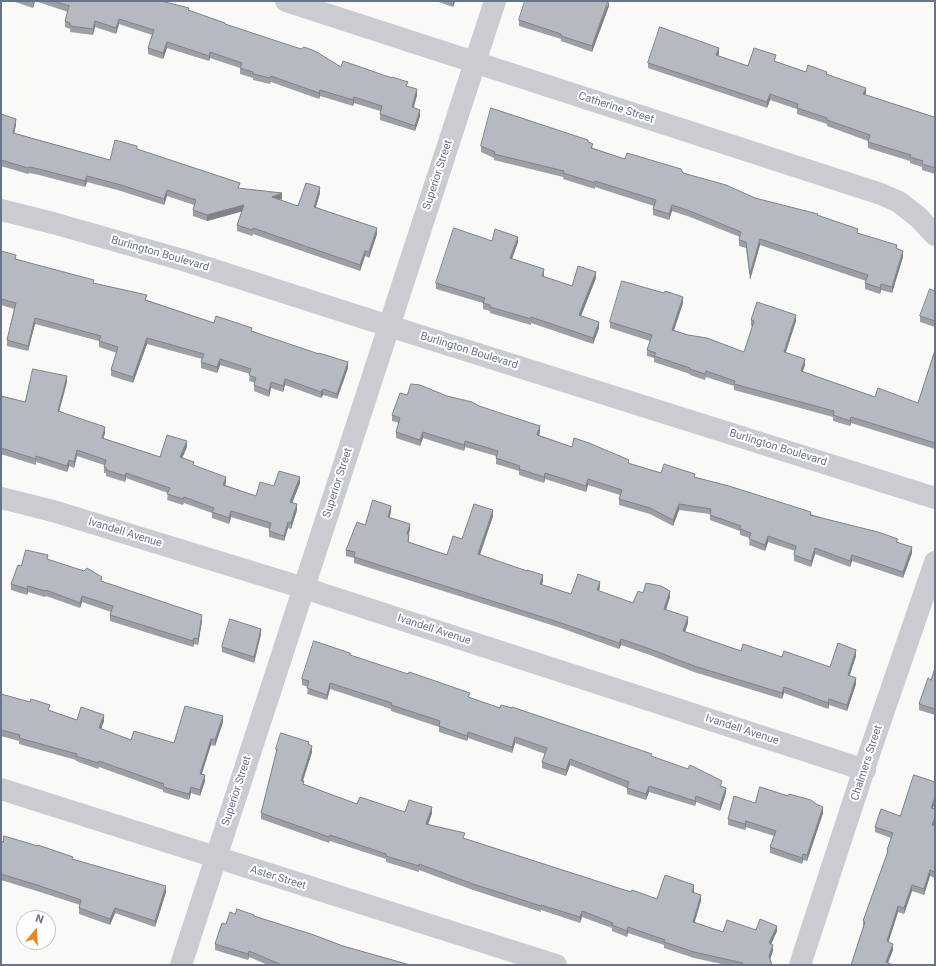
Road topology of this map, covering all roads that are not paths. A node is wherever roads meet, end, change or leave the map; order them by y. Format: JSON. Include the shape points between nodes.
{"nodes":[{"id":1,"x":286,"y":1,"type":"edge"},
{"id":2,"x":495,"y":1,"type":"edge"},
{"id":3,"x":475,"y":62,"type":"junction"},
{"id":4,"x":1,"y":210,"type":"edge"},
{"id":5,"x":935,"y":235,"type":"edge"},
{"id":6,"x":389,"y":326,"type":"junction"},
{"id":7,"x":1,"y":498,"type":"edge"},
{"id":8,"x":935,"y":498,"type":"edge"},
{"id":9,"x":935,"y":562,"type":"edge"},
{"id":10,"x":304,"y":588,"type":"junction"},
{"id":11,"x":926,"y":614,"type":"edge"},
{"id":12,"x":864,"y":770,"type":"junction"},
{"id":13,"x":1,"y":789,"type":"edge"},
{"id":14,"x":215,"y":858,"type":"junction"},
{"id":15,"x":181,"y":965,"type":"edge"},
{"id":16,"x":556,"y":965,"type":"edge"},
{"id":17,"x":800,"y":965,"type":"edge"}],
"edges":[{"from":1,"to":3,"type":"street","name":"Catherine Street"},
{"from":2,"to":3,"type":"street","name":"Superior Street"},
{"from":3,"to":5,"type":"street","name":"Catherine Street","via":[[881,194],[899,202]]},
{"from":3,"to":6,"type":"street","name":"Superior Street"},
{"from":4,"to":6,"type":"street","name":"Burlington Boulevard","via":[[183,260]]},
{"from":6,"to":8,"type":"street","name":"Burlington Boulevard"},
{"from":6,"to":10,"type":"street","name":"Superior Street"},
{"from":7,"to":10,"type":"street","name":"Ivandell Avenue","via":[[53,511]]},
{"from":9,"to":11,"type":"street","name":"Chalmers Street"},
{"from":10,"to":12,"type":"street","name":"Ivandell Avenue"},
{"from":10,"to":14,"type":"street","name":"Superior Street"},
{"from":11,"to":12,"type":"street","name":"Chalmers Street"},
{"from":12,"to":17,"type":"street","name":"Chalmers Street"},
{"from":13,"to":14,"type":"street","name":"Aster Street"},
{"from":14,"to":15,"type":"street","name":"Superior Street"},
{"from":14,"to":16,"type":"street","name":"Aster Street"}]}
